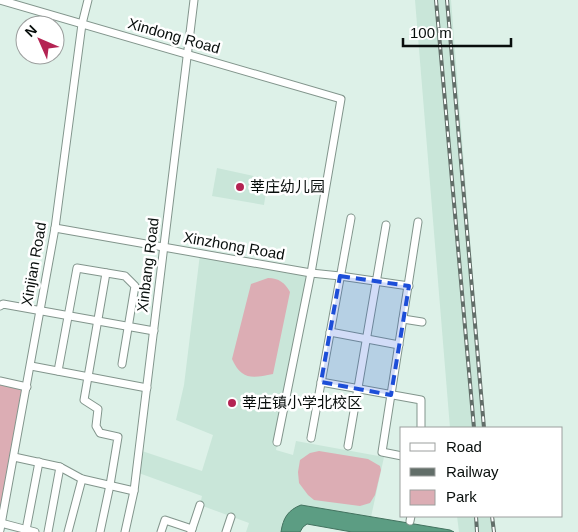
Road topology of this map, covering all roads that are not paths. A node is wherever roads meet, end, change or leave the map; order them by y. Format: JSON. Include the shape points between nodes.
{"nodes":[{"id":1,"x":0,"y":0,"type":"edge"},
{"id":2,"x":88,"y":0,"type":"edge"},
{"id":3,"x":194,"y":0,"type":"edge"},
{"id":4,"x":82,"y":24,"type":"junction"},
{"id":5,"x":187,"y":54,"type":"junction"},
{"id":6,"x":351,"y":218,"type":"dead end"},
{"id":7,"x":418,"y":222,"type":"dead end"},
{"id":8,"x":386,"y":224,"type":"dead end"},
{"id":9,"x":55,"y":228,"type":"junction"},
{"id":10,"x":164,"y":247,"type":"junction"},
{"id":11,"x":106,"y":273,"type":"junction"},
{"id":12,"x":311,"y":273,"type":"junction"},
{"id":13,"x":340,"y":276,"type":"junction"},
{"id":14,"x":376,"y":281,"type":"junction"},
{"id":15,"x":408,"y":286,"type":"junction"},
{"id":16,"x":0,"y":306,"type":"edge"},
{"id":17,"x":40,"y":312,"type":"junction"},
{"id":18,"x":68,"y":316,"type":"junction"},
{"id":19,"x":403,"y":319,"type":"junction"},
{"id":20,"x":98,"y":321,"type":"junction"},
{"id":21,"x":422,"y":322,"type":"dead end"},
{"id":22,"x":128,"y":326,"type":"junction"},
{"id":23,"x":154,"y":331,"type":"junction"},
{"id":24,"x":330,"y":332,"type":"junction"},
{"id":25,"x":366,"y":339,"type":"junction"},
{"id":26,"x":399,"y":345,"type":"junction"},
{"id":27,"x":122,"y":364,"type":"dead end"},
{"id":28,"x":30,"y":366,"type":"junction"},
{"id":29,"x":58,"y":371,"type":"junction"},
{"id":30,"x":88,"y":377,"type":"junction"},
{"id":31,"x":0,"y":381,"type":"edge"},
{"id":32,"x":321,"y":382,"type":"junction"},
{"id":33,"x":27,"y":387,"type":"junction"},
{"id":34,"x":147,"y":388,"type":"junction"},
{"id":35,"x":358,"y":388,"type":"junction"},
{"id":36,"x":391,"y":395,"type":"junction"},
{"id":37,"x":421,"y":427,"type":"edge"},
{"id":38,"x":311,"y":438,"type":"dead end"},
{"id":39,"x":277,"y":442,"type":"dead end"},
{"id":40,"x":348,"y":446,"type":"dead end"},
{"id":41,"x":400,"y":456,"type":"edge"},
{"id":42,"x":14,"y":457,"type":"junction"},
{"id":43,"x":39,"y":462,"type":"junction"},
{"id":44,"x":60,"y":467,"type":"junction"},
{"id":45,"x":82,"y":479,"type":"junction"},
{"id":46,"x":110,"y":485,"type":"junction"},
{"id":47,"x":134,"y":491,"type":"junction"},
{"id":48,"x":200,"y":505,"type":"dead end"},
{"id":49,"x":231,"y":518,"type":"dead end"},
{"id":50,"x":1,"y":527,"type":"edge"},
{"id":51,"x":26,"y":530,"type":"junction"},
{"id":52,"x":192,"y":531,"type":"edge"},
{"id":53,"x":35,"y":532,"type":"edge"},
{"id":54,"x":48,"y":532,"type":"edge"},
{"id":55,"x":68,"y":532,"type":"edge"},
{"id":56,"x":100,"y":532,"type":"edge"},
{"id":57,"x":125,"y":532,"type":"edge"},
{"id":58,"x":161,"y":532,"type":"edge"},
{"id":59,"x":226,"y":532,"type":"edge"}],
"edges":[{"from":1,"to":4,"type":"street","name":"Xindong Road"},
{"from":2,"to":4,"type":"street","name":"Xinjian Road"},
{"from":3,"to":5,"type":"street","name":"Xinbang Road"},
{"from":4,"to":5,"type":"street","name":"Xindong Road"},
{"from":4,"to":9,"type":"street","name":"Xinjian Road"},
{"from":5,"to":10,"type":"street","name":"Xinbang Road"},
{"from":5,"to":12,"type":"street","name":"Xindong Road","via":[[341,100]]},
{"from":6,"to":13,"type":"street"},
{"from":7,"to":15,"type":"street"},
{"from":8,"to":14,"type":"street"},
{"from":9,"to":10,"type":"street","name":"Xinzhong Road"},
{"from":9,"to":17,"type":"street","name":"Xinjian Road"},
{"from":10,"to":12,"type":"street","name":"Xinzhong Road"},
{"from":10,"to":23,"type":"street","name":"Xinbang Road"},
{"from":11,"to":18,"type":"street","via":[[77,268]]},
{"from":11,"to":20,"type":"street"},
{"from":11,"to":22,"type":"street","via":[[125,276],[135,286]]},
{"from":12,"to":13,"type":"street","name":"Xinzhong Road"},
{"from":12,"to":39,"type":"street"},
{"from":13,"to":14,"type":"street","name":"Xinzhong Road"},
{"from":13,"to":24,"type":"street"},
{"from":14,"to":15,"type":"street","name":"Xinzhong Road"},
{"from":14,"to":25,"type":"street"},
{"from":15,"to":19,"type":"street"},
{"from":16,"to":17,"type":"street"},
{"from":17,"to":18,"type":"street"},
{"from":17,"to":28,"type":"street","name":"Xinjian Road"},
{"from":18,"to":20,"type":"street"},
{"from":18,"to":29,"type":"street"},
{"from":19,"to":21,"type":"street"},
{"from":19,"to":26,"type":"street"},
{"from":20,"to":22,"type":"street"},
{"from":20,"to":30,"type":"street"},
{"from":22,"to":23,"type":"street"},
{"from":22,"to":27,"type":"street"},
{"from":23,"to":34,"type":"street","name":"Xinbang Road"},
{"from":24,"to":25,"type":"street"},
{"from":24,"to":32,"type":"street"},
{"from":25,"to":26,"type":"street"},
{"from":25,"to":35,"type":"street"},
{"from":26,"to":36,"type":"street"},
{"from":28,"to":29,"type":"street"},
{"from":28,"to":33,"type":"street","name":"Xinjian Road"},
{"from":29,"to":30,"type":"street"},
{"from":30,"to":34,"type":"street"},
{"from":30,"to":46,"type":"street","via":[[84,400],[98,409],[96,426],[100,433],[118,437]]},
{"from":31,"to":33,"type":"street"},
{"from":32,"to":35,"type":"street"},
{"from":32,"to":38,"type":"street"},
{"from":33,"to":42,"type":"street","name":"Xinjian Road"},
{"from":34,"to":47,"type":"street","name":"Xinbang Road"},
{"from":35,"to":36,"type":"street"},
{"from":35,"to":40,"type":"street"},
{"from":36,"to":37,"type":"street","via":[[421,400]]},
{"from":36,"to":41,"type":"street","via":[[382,452]]},
{"from":42,"to":43,"type":"street"},
{"from":42,"to":50,"type":"street","name":"Xinjian Road"},
{"from":43,"to":44,"type":"street"},
{"from":43,"to":51,"type":"street"},
{"from":44,"to":45,"type":"street"},
{"from":44,"to":54,"type":"street"},
{"from":45,"to":46,"type":"street"},
{"from":45,"to":55,"type":"street"},
{"from":46,"to":47,"type":"street"},
{"from":46,"to":56,"type":"street"},
{"from":47,"to":57,"type":"street","name":"Xinbang Road"},
{"from":48,"to":52,"type":"street"},
{"from":49,"to":59,"type":"street"},
{"from":50,"to":51,"type":"street"},
{"from":51,"to":53,"type":"street"},
{"from":52,"to":58,"type":"street","via":[[165,520]]}]}
